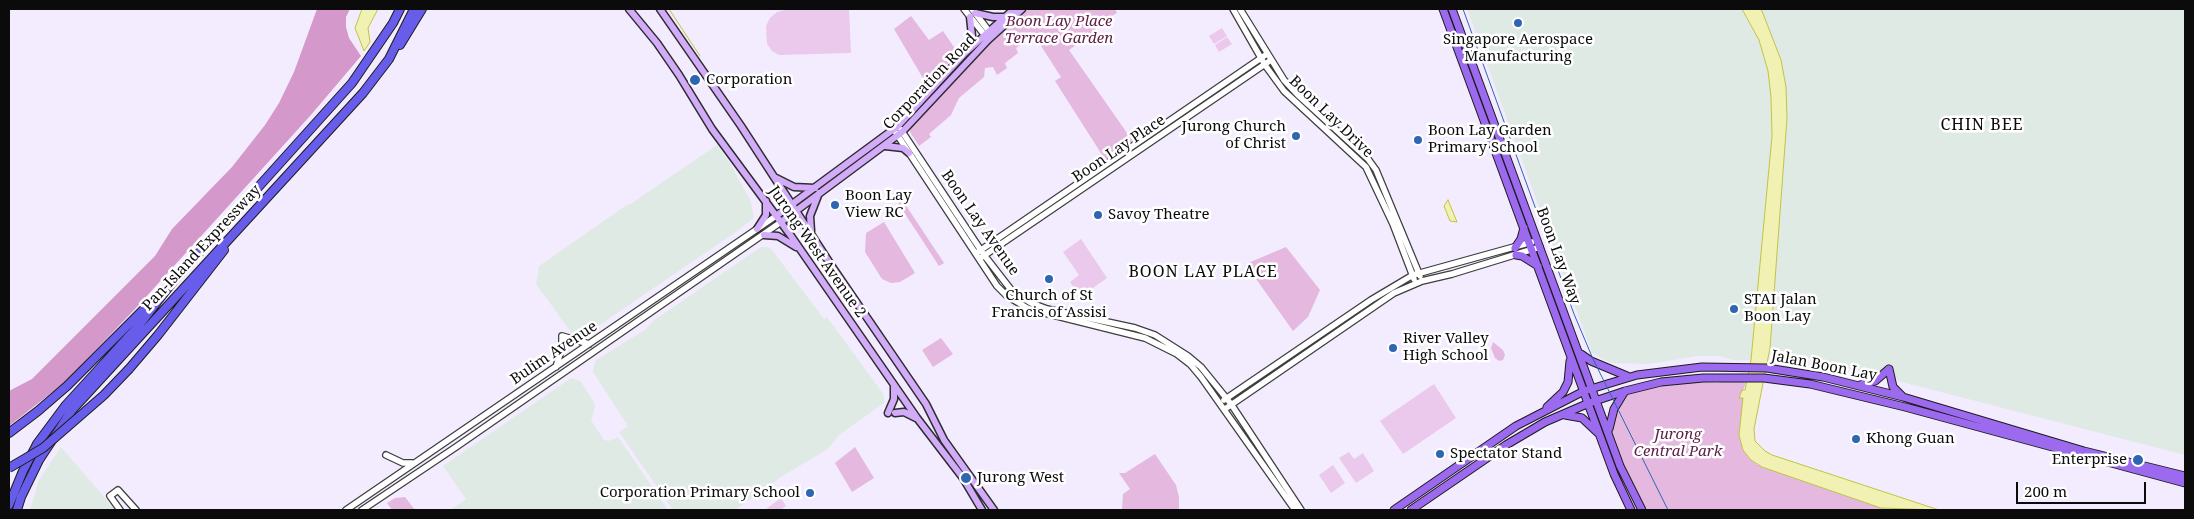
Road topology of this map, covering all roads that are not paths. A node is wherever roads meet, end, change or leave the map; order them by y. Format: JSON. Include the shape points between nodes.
{"nodes":[{"id":1,"x":396,"y":9,"type":"edge"},
{"id":2,"x":400,"y":9,"type":"edge"},
{"id":3,"x":414,"y":9,"type":"edge"},
{"id":4,"x":422,"y":9,"type":"edge"},
{"id":5,"x":629,"y":9,"type":"edge"},
{"id":6,"x":660,"y":9,"type":"edge"},
{"id":7,"x":964,"y":9,"type":"edge"},
{"id":8,"x":1014,"y":9,"type":"edge"},
{"id":9,"x":1022,"y":9,"type":"edge"},
{"id":10,"x":1233,"y":9,"type":"edge"},
{"id":11,"x":1240,"y":9,"type":"edge"},
{"id":12,"x":1443,"y":9,"type":"edge"},
{"id":13,"x":1452,"y":9,"type":"edge"},
{"id":14,"x":972,"y":13,"type":"edge"},
{"id":15,"x":1004,"y":16,"type":"junction"},
{"id":16,"x":393,"y":23,"type":"junction"},
{"id":17,"x":988,"y":35,"type":"junction"},
{"id":18,"x":965,"y":53,"type":"junction"},
{"id":19,"x":1267,"y":54,"type":"junction"},
{"id":20,"x":1261,"y":58,"type":"junction"},
{"id":21,"x":389,"y":59,"type":"junction"},
{"id":22,"x":1271,"y":60,"type":"junction"},
{"id":23,"x":1265,"y":65,"type":"junction"},
{"id":24,"x":1239,"y":74,"type":"junction"},
{"id":25,"x":1244,"y":79,"type":"junction"},
{"id":26,"x":1318,"y":113,"type":"junction"},
{"id":27,"x":1314,"y":119,"type":"junction"},
{"id":28,"x":898,"y":131,"type":"junction"},
{"id":29,"x":1338,"y":131,"type":"junction"},
{"id":30,"x":1334,"y":137,"type":"junction"},
{"id":31,"x":1143,"y":139,"type":"junction"},
{"id":32,"x":883,"y":146,"type":"junction"},
{"id":33,"x":1147,"y":146,"type":"junction"},
{"id":34,"x":909,"y":153,"type":"junction"},
{"id":35,"x":773,"y":176,"type":"junction"},
{"id":36,"x":817,"y":190,"type":"junction"},
{"id":37,"x":766,"y":200,"type":"junction"},
{"id":38,"x":793,"y":208,"type":"junction"},
{"id":39,"x":776,"y":216,"type":"junction"},
{"id":40,"x":781,"y":222,"type":"junction"},
{"id":41,"x":1524,"y":227,"type":"junction"},
{"id":42,"x":757,"y":229,"type":"junction"},
{"id":43,"x":764,"y":235,"type":"junction"},
{"id":44,"x":231,"y":237,"type":"junction"},
{"id":45,"x":815,"y":239,"type":"junction"},
{"id":46,"x":1539,"y":243,"type":"junction"},
{"id":47,"x":1531,"y":246,"type":"junction"},
{"id":48,"x":1406,"y":248,"type":"junction"},
{"id":49,"x":801,"y":251,"type":"junction"},
{"id":50,"x":1515,"y":252,"type":"junction"},
{"id":51,"x":980,"y":254,"type":"junction"},
{"id":52,"x":1538,"y":266,"type":"junction"},
{"id":53,"x":1416,"y":274,"type":"junction"},
{"id":54,"x":1419,"y":282,"type":"junction"},
{"id":55,"x":171,"y":284,"type":"junction"},
{"id":56,"x":589,"y":344,"type":"junction"},
{"id":57,"x":1579,"y":352,"type":"junction"},
{"id":58,"x":1570,"y":353,"type":"junction"},
{"id":59,"x":556,"y":367,"type":"junction"},
{"id":60,"x":1629,"y":377,"type":"junction"},
{"id":61,"x":1854,"y":385,"type":"junction"},
{"id":62,"x":894,"y":386,"type":"junction"},
{"id":63,"x":1592,"y":388,"type":"junction"},
{"id":64,"x":1584,"y":391,"type":"junction"},
{"id":65,"x":1625,"y":391,"type":"junction"},
{"id":66,"x":1856,"y":395,"type":"junction"},
{"id":67,"x":1903,"y":397,"type":"junction"},
{"id":68,"x":1226,"y":398,"type":"junction"},
{"id":69,"x":1597,"y":400,"type":"junction"},
{"id":70,"x":1220,"y":403,"type":"junction"},
{"id":71,"x":1589,"y":403,"type":"junction"},
{"id":72,"x":1232,"y":404,"type":"junction"},
{"id":73,"x":1225,"y":409,"type":"junction"},
{"id":74,"x":1540,"y":413,"type":"junction"},
{"id":75,"x":1562,"y":415,"type":"junction"},
{"id":76,"x":917,"y":418,"type":"junction"},
{"id":77,"x":9,"y":432,"type":"edge"},
{"id":78,"x":1608,"y":432,"type":"junction"},
{"id":79,"x":1600,"y":435,"type":"junction"},
{"id":80,"x":386,"y":455,"type":"dead end"},
{"id":81,"x":414,"y":463,"type":"junction"},
{"id":82,"x":9,"y":468,"type":"edge"},
{"id":83,"x":2185,"y":476,"type":"edge"},
{"id":84,"x":2185,"y":483,"type":"edge"},
{"id":85,"x":9,"y":505,"type":"edge"},
{"id":86,"x":17,"y":510,"type":"edge"},
{"id":87,"x":120,"y":510,"type":"edge"},
{"id":88,"x":136,"y":510,"type":"edge"},
{"id":89,"x":346,"y":510,"type":"edge"},
{"id":90,"x":362,"y":510,"type":"edge"},
{"id":91,"x":982,"y":510,"type":"edge"},
{"id":92,"x":994,"y":510,"type":"edge"},
{"id":93,"x":1295,"y":510,"type":"edge"},
{"id":94,"x":1301,"y":510,"type":"edge"},
{"id":95,"x":1394,"y":510,"type":"edge"},
{"id":96,"x":1411,"y":510,"type":"edge"},
{"id":97,"x":1631,"y":510,"type":"edge"},
{"id":98,"x":1642,"y":510,"type":"edge"}],
"edges":[{"from":1,"to":16,"type":"highway"},
{"from":2,"to":16,"type":"highway","name":"Pan-Island Expressway"},
{"from":3,"to":21,"type":"highway","name":"Pan-Island Expressway"},
{"from":4,"to":21,"type":"highway"},
{"from":5,"to":37,"type":"main road","name":"Jurong West Avenue 2","via":[[663,51],[712,128]]},
{"from":6,"to":35,"type":"main road","name":"Jurong West Avenue 2"},
{"from":7,"to":14,"type":"street"},
{"from":8,"to":15,"type":"main road","name":"Corporation Road"},
{"from":9,"to":17,"type":"main road","name":"Corporation Road"},
{"from":10,"to":20,"type":"street","name":"Boon Lay Drive"},
{"from":11,"to":19,"type":"street","name":"Boon Lay Drive"},
{"from":12,"to":41,"type":"main road","name":"Boon Lay Way"},
{"from":13,"to":46,"type":"main road","name":"Boon Lay Way"},
{"from":14,"to":15,"type":"main road"},
{"from":14,"to":17,"type":"street"},
{"from":14,"to":18,"type":"main road","via":[[972,36]]},
{"from":15,"to":17,"type":"main road","name":"Corporation Road"},
{"from":16,"to":55,"type":"highway","name":"Pan-Island Expressway","via":[[352,84]]},
{"from":17,"to":18,"type":"main road","name":"Corporation Road"},
{"from":17,"to":28,"type":"main road","name":"Corporation Road"},
{"from":18,"to":28,"type":"main road","name":"Corporation Road"},
{"from":19,"to":20,"type":"street","name":"Boon Lay Place"},
{"from":19,"to":22,"type":"street","name":"Boon Lay Drive"},
{"from":20,"to":23,"type":"street","name":"Boon Lay Drive"},
{"from":20,"to":24,"type":"street","name":"Boon Lay Place"},
{"from":21,"to":44,"type":"highway","name":"Pan-Island Expressway","via":[[363,93]]},
{"from":22,"to":23,"type":"street","name":"Boon Lay Place"},
{"from":22,"to":26,"type":"street","name":"Boon Lay Drive","via":[[1299,96]]},
{"from":23,"to":25,"type":"street","name":"Boon Lay Place"},
{"from":23,"to":27,"type":"street","name":"Boon Lay Drive","via":[[1284,91]]},
{"from":24,"to":25,"type":"street"},
{"from":24,"to":31,"type":"street","name":"Boon Lay Place"},
{"from":25,"to":33,"type":"street","name":"Boon Lay Place"},
{"from":26,"to":27,"type":"street"},
{"from":26,"to":29,"type":"street","name":"Boon Lay Drive"},
{"from":27,"to":30,"type":"street","name":"Boon Lay Drive"},
{"from":28,"to":32,"type":"main road","name":"Corporation Road"},
{"from":28,"to":34,"type":"street","name":"Boon Lay Avenue"},
{"from":28,"to":36,"type":"main road","name":"Corporation Road"},
{"from":28,"to":51,"type":"street","name":"Boon Lay Avenue"},
{"from":29,"to":30,"type":"street"},
{"from":29,"to":48,"type":"street","name":"Boon Lay Drive","via":[[1376,170]]},
{"from":30,"to":48,"type":"street","name":"Boon Lay Drive","via":[[1366,167]]},
{"from":31,"to":33,"type":"street"},
{"from":31,"to":51,"type":"street","name":"Boon Lay Place"},
{"from":32,"to":34,"type":"main road","via":[[903,148]]},
{"from":32,"to":36,"type":"main road","name":"Corporation Road"},
{"from":33,"to":51,"type":"street","name":"Boon Lay Place"},
{"from":34,"to":51,"type":"street","name":"Boon Lay Avenue"},
{"from":35,"to":36,"type":"main road","via":[[794,187]]},
{"from":35,"to":38,"type":"main road","name":"Jurong West Avenue 2"},
{"from":36,"to":38,"type":"main road","name":"Corporation Road"},
{"from":36,"to":45,"type":"main road","via":[[810,216]]},
{"from":37,"to":39,"type":"main road","name":"Jurong West Avenue 2"},
{"from":37,"to":42,"type":"main road","via":[[766,215]]},
{"from":38,"to":39,"type":"main road","name":"Corporation Road"},
{"from":38,"to":40,"type":"main road","name":"Corporation Road"},
{"from":38,"to":45,"type":"main road","name":"Jurong West Avenue 2"},
{"from":39,"to":40,"type":"main road","name":"Jurong West Avenue 2"},
{"from":39,"to":42,"type":"street","name":"Bulim Avenue"},
{"from":40,"to":43,"type":"street","name":"Bulim Avenue"},
{"from":40,"to":49,"type":"main road","name":"Jurong West Avenue 2"},
{"from":41,"to":47,"type":"main road","name":"Boon Lay Way"},
{"from":41,"to":50,"type":"main road"},
{"from":42,"to":56,"type":"street","name":"Bulim Avenue"},
{"from":43,"to":49,"type":"main road","via":[[785,239]]},
{"from":43,"to":90,"type":"street","name":"Bulim Avenue"},
{"from":44,"to":82,"type":"highway","bridge":true,"via":[[207,272],[104,394],[42,448]]},
{"from":44,"to":86,"type":"highway","name":"Pan-Island Expressway","via":[[72,410],[40,460]]},
{"from":45,"to":92,"type":"main road","name":"Jurong West Avenue 2","via":[[926,404],[944,440]]},
{"from":46,"to":47,"type":"street"},
{"from":46,"to":57,"type":"main road","name":"Boon Lay Way"},
{"from":47,"to":50,"type":"street"},
{"from":47,"to":52,"type":"main road","name":"Boon Lay Way"},
{"from":48,"to":53,"type":"street","name":"Boon Lay Drive"},
{"from":49,"to":62,"type":"main road","name":"Jurong West Avenue 2"},
{"from":50,"to":52,"type":"main road"},
{"from":50,"to":53,"type":"street"},
{"from":50,"to":54,"type":"street"},
{"from":51,"to":68,"type":"street","name":"Boon Lay Avenue","via":[[1012,291],[1031,303],[1135,328],[1164,339],[1201,367]]},
{"from":51,"to":70,"type":"street","name":"Boon Lay Avenue","via":[[997,286],[1018,304],[1160,344],[1190,364]]},
{"from":52,"to":58,"type":"main road","name":"Boon Lay Way"},
{"from":53,"to":54,"type":"street","name":"Boon Lay Drive"},
{"from":53,"to":68,"type":"street","via":[[1371,300]]},
{"from":54,"to":72,"type":"street","via":[[1394,293]]},
{"from":55,"to":77,"type":"highway","via":[[67,386]]},
{"from":55,"to":85,"type":"highway","name":"Pan-Island Expressway","via":[[140,324],[60,412],[23,471]]},
{"from":56,"to":59,"type":"street","name":"Bulim Avenue"},
{"from":56,"to":59,"type":"street","via":[[562,336]]},
{"from":57,"to":60,"type":"main road","via":[[1591,361]]},
{"from":57,"to":63,"type":"main road","name":"Boon Lay Way"},
{"from":58,"to":64,"type":"main road","name":"Boon Lay Way"},
{"from":58,"to":74,"type":"main road","via":[[1571,370],[1566,387]]},
{"from":59,"to":81,"type":"street","name":"Bulim Avenue"},
{"from":60,"to":61,"type":"main road","name":"Jalan Boon Lay","via":[[1702,367],[1748,367],[1812,374]]},
{"from":60,"to":63,"type":"main road","name":"Jalan Boon Lay"},
{"from":61,"to":66,"type":"main road"},
{"from":61,"to":67,"type":"main road","name":"Jalan Boon Lay"},
{"from":61,"to":67,"type":"main road","via":[[1875,381],[1889,369],[1893,387]]},
{"from":62,"to":76,"type":"main road","name":"Jurong West Avenue 2"},
{"from":62,"to":76,"type":"main road","via":[[891,413],[907,413]]},
{"from":63,"to":64,"type":"main road","name":"Jalan Boon Lay"},
{"from":63,"to":69,"type":"main road","name":"Boon Lay Way"},
{"from":64,"to":71,"type":"main road","name":"Boon Lay Way"},
{"from":64,"to":74,"type":"main road","name":"Jalan Boon Lay"},
{"from":65,"to":66,"type":"main road","name":"Jalan Boon Lay","via":[[1673,380],[1746,377],[1800,382]]},
{"from":65,"to":69,"type":"main road","name":"Jalan Boon Lay"},
{"from":65,"to":78,"type":"main road","via":[[1610,418]]},
{"from":66,"to":84,"type":"main road","name":"Jalan Boon Lay"},
{"from":67,"to":83,"type":"main road","name":"Jalan Boon Lay","via":[[2084,451]]},
{"from":68,"to":70,"type":"street"},
{"from":68,"to":72,"type":"street","name":"Boon Lay Avenue"},
{"from":69,"to":71,"type":"main road","name":"Jalan Boon Lay"},
{"from":69,"to":78,"type":"main road","name":"Boon Lay Way"},
{"from":70,"to":73,"type":"street","name":"Boon Lay Avenue"},
{"from":71,"to":75,"type":"main road","name":"Jalan Boon Lay"},
{"from":71,"to":79,"type":"main road","name":"Boon Lay Way"},
{"from":72,"to":73,"type":"street"},
{"from":72,"to":94,"type":"street","name":"Boon Lay Avenue"},
{"from":73,"to":93,"type":"street","name":"Boon Lay Avenue"},
{"from":74,"to":95,"type":"main road","name":"Jalan Boon Lay"},
{"from":75,"to":79,"type":"main road","via":[[1582,418]]},
{"from":75,"to":96,"type":"main road","name":"Jalan Boon Lay","via":[[1506,445]]},
{"from":76,"to":91,"type":"main road","name":"Jurong West Avenue 2","via":[[963,478]]},
{"from":78,"to":98,"type":"main road","name":"Boon Lay Way","via":[[1627,482]]},
{"from":79,"to":97,"type":"main road","name":"Boon Lay Way"},
{"from":80,"to":81,"type":"street","via":[[403,463]]},
{"from":81,"to":89,"type":"street","name":"Bulim Avenue"},
{"from":87,"to":88,"type":"street","via":[[110,496],[118,490]]}]}
